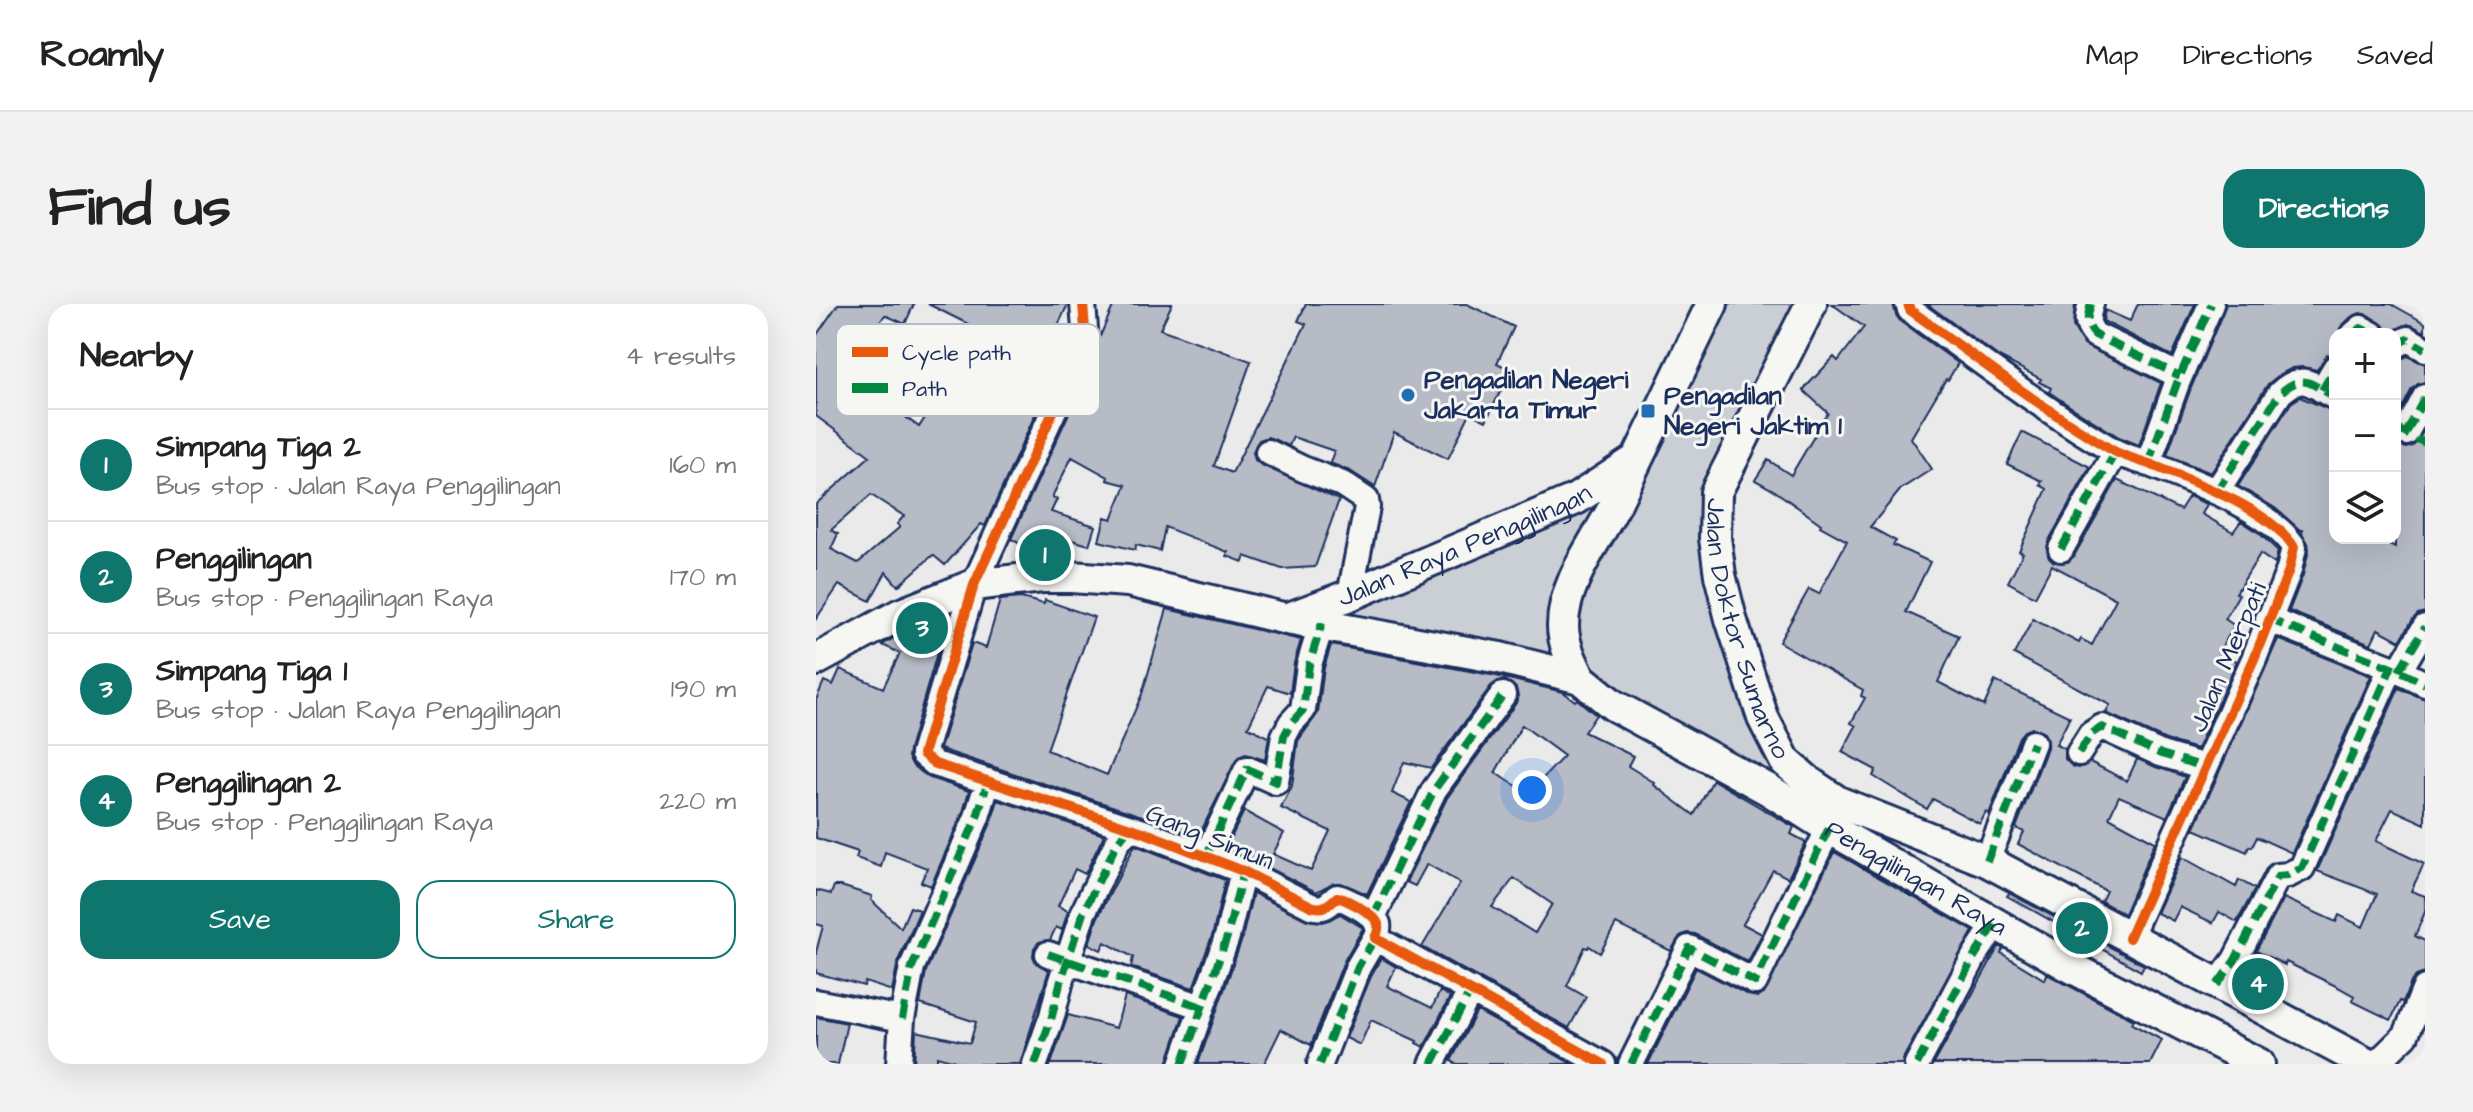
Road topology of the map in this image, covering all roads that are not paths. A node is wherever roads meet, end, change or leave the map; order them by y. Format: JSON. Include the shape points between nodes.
{"nodes":[{"id":1,"x":1083,"y":304,"type":"edge"},
{"id":2,"x":1712,"y":304,"type":"edge"},
{"id":3,"x":1811,"y":304,"type":"edge"},
{"id":4,"x":1908,"y":304,"type":"edge"},
{"id":5,"x":2091,"y":304,"type":"edge"},
{"id":6,"x":2211,"y":304,"type":"edge"},
{"id":7,"x":1085,"y":324,"type":"edge"},
{"id":8,"x":2401,"y":343,"type":"edge"},
{"id":9,"x":2425,"y":349,"type":"edge"},
{"id":10,"x":2180,"y":376,"type":"junction"},
{"id":11,"x":2329,"y":394,"type":"edge"},
{"id":12,"x":2425,"y":397,"type":"edge"},
{"id":13,"x":1052,"y":416,"type":"edge"},
{"id":14,"x":2409,"y":435,"type":"edge"},
{"id":15,"x":1268,"y":452,"type":"dead end"},
{"id":16,"x":2115,"y":453,"type":"junction"},
{"id":17,"x":1636,"y":460,"type":"junction"},
{"id":18,"x":2148,"y":464,"type":"junction"},
{"id":19,"x":2216,"y":492,"type":"junction"},
{"id":20,"x":2061,"y":549,"type":"dead end"},
{"id":21,"x":974,"y":585,"type":"junction"},
{"id":22,"x":1350,"y":595,"type":"junction"},
{"id":23,"x":1287,"y":619,"type":"junction"},
{"id":24,"x":2268,"y":619,"type":"junction"},
{"id":25,"x":1322,"y":623,"type":"junction"},
{"id":26,"x":2425,"y":627,"type":"edge"},
{"id":27,"x":816,"y":660,"type":"edge"},
{"id":28,"x":2395,"y":670,"type":"junction"},
{"id":29,"x":1580,"y":678,"type":"junction"},
{"id":30,"x":2425,"y":684,"type":"edge"},
{"id":31,"x":1503,"y":695,"type":"dead end"},
{"id":32,"x":2033,"y":743,"type":"dead end"},
{"id":33,"x":2079,"y":753,"type":"dead end"},
{"id":34,"x":2205,"y":767,"type":"junction"},
{"id":35,"x":988,"y":781,"type":"junction"},
{"id":36,"x":1834,"y":815,"type":"junction"},
{"id":37,"x":1129,"y":828,"type":"junction"},
{"id":38,"x":1206,"y":856,"type":"junction"},
{"id":39,"x":1987,"y":861,"type":"junction"},
{"id":40,"x":1243,"y":871,"type":"junction"},
{"id":41,"x":1996,"y":923,"type":"junction"},
{"id":42,"x":1374,"y":927,"type":"junction"},
{"id":43,"x":2129,"y":938,"type":"junction"},
{"id":44,"x":1058,"y":958,"type":"junction"},
{"id":45,"x":2217,"y":985,"type":"junction"},
{"id":46,"x":2425,"y":988,"type":"edge"},
{"id":47,"x":1471,"y":990,"type":"junction"},
{"id":48,"x":816,"y":1002,"type":"edge"},
{"id":49,"x":1202,"y":1007,"type":"junction"},
{"id":50,"x":902,"y":1019,"type":"junction"},
{"id":51,"x":899,"y":1064,"type":"edge"},
{"id":52,"x":1035,"y":1064,"type":"edge"},
{"id":53,"x":1182,"y":1064,"type":"edge"},
{"id":54,"x":1320,"y":1064,"type":"edge"},
{"id":55,"x":1432,"y":1064,"type":"edge"},
{"id":56,"x":1603,"y":1064,"type":"edge"},
{"id":57,"x":1631,"y":1064,"type":"edge"},
{"id":58,"x":1917,"y":1064,"type":"edge"},
{"id":59,"x":2259,"y":1064,"type":"edge"},
{"id":60,"x":2367,"y":1064,"type":"edge"},
{"id":61,"x":2376,"y":1064,"type":"edge"}],
"edges":[{"from":1,"to":7,"type":"street"},
{"from":2,"to":17,"type":"main road"},
{"from":3,"to":36,"type":"main road","name":"Jalan Doktor Sumarno","via":[[1716,492],[1715,538],[1731,619],[1763,718],[1785,761]]},
{"from":4,"to":16,"type":"street","name":"Jalan Merpati","via":[[2039,405]]},
{"from":5,"to":10,"type":"street","via":[[2088,328],[2095,335]]},
{"from":6,"to":10,"type":"street"},
{"from":8,"to":9,"type":"street","via":[[2408,339]]},
{"from":10,"to":18,"type":"street"},
{"from":11,"to":19,"type":"street","via":[[2304,381],[2280,393]]},
{"from":12,"to":14,"type":"street"},
{"from":13,"to":21,"type":"street"},
{"from":15,"to":22,"type":"street","via":[[1366,500]]},
{"from":16,"to":18,"type":"street","name":"Jalan Merpati"},
{"from":16,"to":20,"type":"street"},
{"from":17,"to":22,"type":"main road","name":"Jalan Raya Penggilingan","via":[[1576,499]]},
{"from":17,"to":29,"type":"main road","via":[[1566,605],[1563,628]]},
{"from":18,"to":19,"type":"street","name":"Jalan Merpati"},
{"from":19,"to":24,"type":"street","name":"Jalan Merpati","via":[[2255,512],[2294,547]]},
{"from":21,"to":23,"type":"main road","name":"Jalan Raya Penggilingan","via":[[1042,577],[1128,581]]},
{"from":21,"to":27,"type":"main road","name":"Jalan Raya Penggilingan","via":[[899,615]]},
{"from":21,"to":35,"type":"street","name":"Gang Simun","via":[[923,754],[935,764]]},
{"from":22,"to":23,"type":"main road","name":"Jalan Raya Penggilingan"},
{"from":23,"to":25,"type":"main road","name":"Jalan Raya Penggilingan"},
{"from":24,"to":28,"type":"street"},
{"from":24,"to":34,"type":"street","name":"Jalan Merpati"},
{"from":25,"to":29,"type":"main road","name":"Jalan Raya Penggilingan"},
{"from":25,"to":38,"type":"street","via":[[1303,710],[1284,736],[1276,782],[1247,769]]},
{"from":26,"to":28,"type":"street"},
{"from":28,"to":30,"type":"street"},
{"from":28,"to":45,"type":"street","via":[[2302,868],[2278,876]]},
{"from":29,"to":36,"type":"main road","name":"Penggilingan Raya","via":[[1613,705],[1769,790]]},
{"from":31,"to":42,"type":"street","via":[[1434,790]]},
{"from":32,"to":39,"type":"street"},
{"from":33,"to":34,"type":"street","via":[[2102,727]]},
{"from":34,"to":43,"type":"street","name":"Jalan Merpati"},
{"from":35,"to":37,"type":"street","name":"Gang Simun"},
{"from":35,"to":50,"type":"street","via":[[912,967]]},
{"from":36,"to":39,"type":"main road","name":"Penggilingan Raya"},
{"from":36,"to":41,"type":"main road","name":"Penggilingan Raya"},
{"from":36,"to":57,"type":"street","via":[[1755,982],[1689,948]]},
{"from":37,"to":38,"type":"street","name":"Gang Simun"},
{"from":37,"to":44,"type":"street"},
{"from":38,"to":40,"type":"street","name":"Gang Simun"},
{"from":39,"to":43,"type":"main road","name":"Penggilingan Raya"},
{"from":40,"to":42,"type":"street","name":"Gang Simun","via":[[1318,908],[1342,898]]},
{"from":40,"to":49,"type":"street"},
{"from":41,"to":58,"type":"street"},
{"from":41,"to":59,"type":"main road","name":"Penggilingan Raya"},
{"from":42,"to":47,"type":"street","name":"Gang Simun"},
{"from":42,"to":54,"type":"street"},
{"from":43,"to":45,"type":"main road","name":"Penggilingan Raya"},
{"from":44,"to":49,"type":"street"},
{"from":44,"to":52,"type":"street","via":[[1052,1016]]},
{"from":45,"to":60,"type":"main road","name":"Penggilingan Raya"},
{"from":46,"to":61,"type":"street","via":[[2406,1035]]},
{"from":47,"to":55,"type":"street"},
{"from":47,"to":56,"type":"street","name":"Gang Simun"},
{"from":48,"to":50,"type":"street"},
{"from":49,"to":53,"type":"street"},
{"from":50,"to":51,"type":"street"}]}
